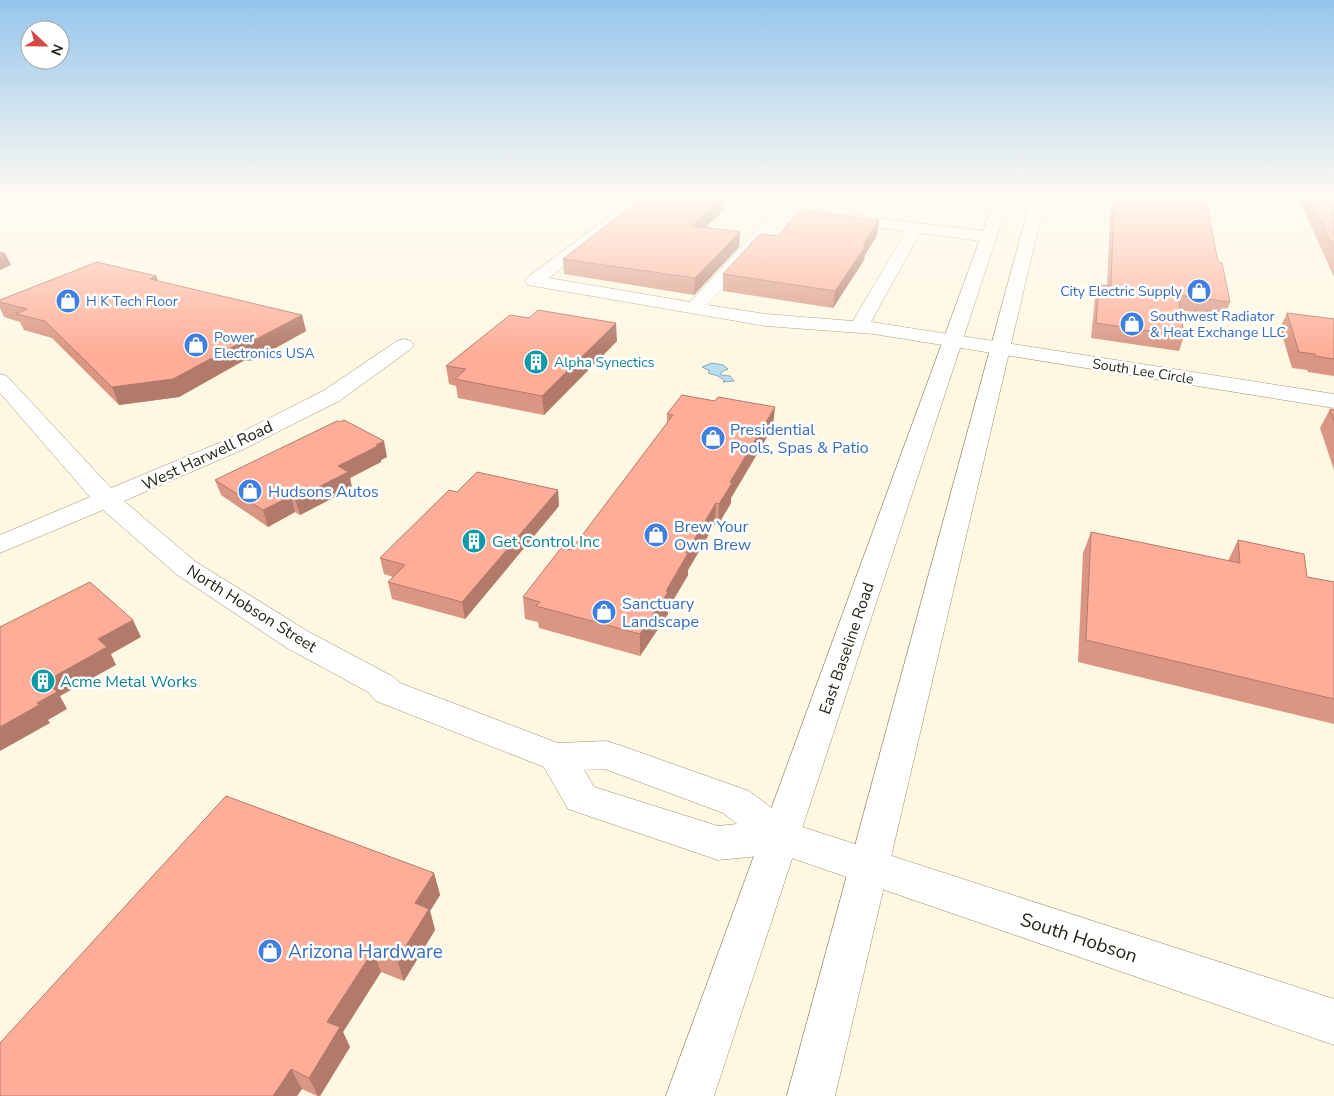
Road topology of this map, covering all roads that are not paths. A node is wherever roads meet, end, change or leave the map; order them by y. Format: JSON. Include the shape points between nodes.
{"nodes":[{"id":1,"x":576,"y":250,"type":"edge"},
{"id":2,"x":747,"y":250,"type":"edge"},
{"id":3,"x":902,"y":250,"type":"edge"},
{"id":4,"x":984,"y":250,"type":"edge"},
{"id":5,"x":1025,"y":250,"type":"edge"},
{"id":6,"x":694,"y":308,"type":"junction"},
{"id":7,"x":858,"y":326,"type":"junction"},
{"id":8,"x":952,"y":340,"type":"junction"},
{"id":9,"x":404,"y":345,"type":"dead end"},
{"id":10,"x":1000,"y":348,"type":"junction"},
{"id":11,"x":0,"y":380,"type":"edge"},
{"id":12,"x":1334,"y":401,"type":"edge"},
{"id":13,"x":107,"y":500,"type":"junction"},
{"id":14,"x":0,"y":545,"type":"edge"},
{"id":15,"x":557,"y":757,"type":"junction"},
{"id":16,"x":780,"y":837,"type":"junction"},
{"id":17,"x":824,"y":852,"type":"joint"},
{"id":18,"x":869,"y":867,"type":"junction"},
{"id":19,"x":1334,"y":1022,"type":"edge"},
{"id":20,"x":690,"y":1096,"type":"edge"},
{"id":21,"x":811,"y":1096,"type":"edge"}],
"edges":[{"from":1,"to":6,"type":"main road","name":"South Lee Circle","via":[[534,281]]},
{"from":2,"to":6,"type":"main road"},
{"from":3,"to":7,"type":"main road"},
{"from":4,"to":8,"type":"main road","name":"East Baseline Road"},
{"from":5,"to":10,"type":"main road"},
{"from":6,"to":7,"type":"main road","name":"South Lee Circle","via":[[766,320]]},
{"from":7,"to":8,"type":"main road","name":"South Lee Circle"},
{"from":8,"to":10,"type":"main road","name":"South Lee Circle"},
{"from":8,"to":16,"type":"main road","name":"East Baseline Road"},
{"from":9,"to":13,"type":"main road","name":"West Harwell Road","via":[[331,396],[234,445]]},
{"from":10,"to":12,"type":"main road","name":"South Lee Circle"},
{"from":10,"to":18,"type":"main road"},
{"from":11,"to":13,"type":"main road","name":"North Hobson Street"},
{"from":13,"to":14,"type":"main road","name":"West Harwell Road"},
{"from":13,"to":15,"type":"main road","name":"North Hobson Street","via":[[186,568],[298,640],[380,684],[388,692]]},
{"from":15,"to":16,"type":"main road","name":"North Hobson Street","via":[[606,755],[727,798]]},
{"from":15,"to":16,"type":"main road","name":"North Hobson Street","via":[[581,798],[718,844]]},
{"from":16,"to":17,"type":"main road","name":"North Hobson Street"},
{"from":16,"to":20,"type":"main road","name":"East Baseline Road"},
{"from":17,"to":18,"type":"main road","name":"South Hobson"},
{"from":18,"to":19,"type":"main road","name":"South Hobson"},
{"from":18,"to":21,"type":"main road"}]}
